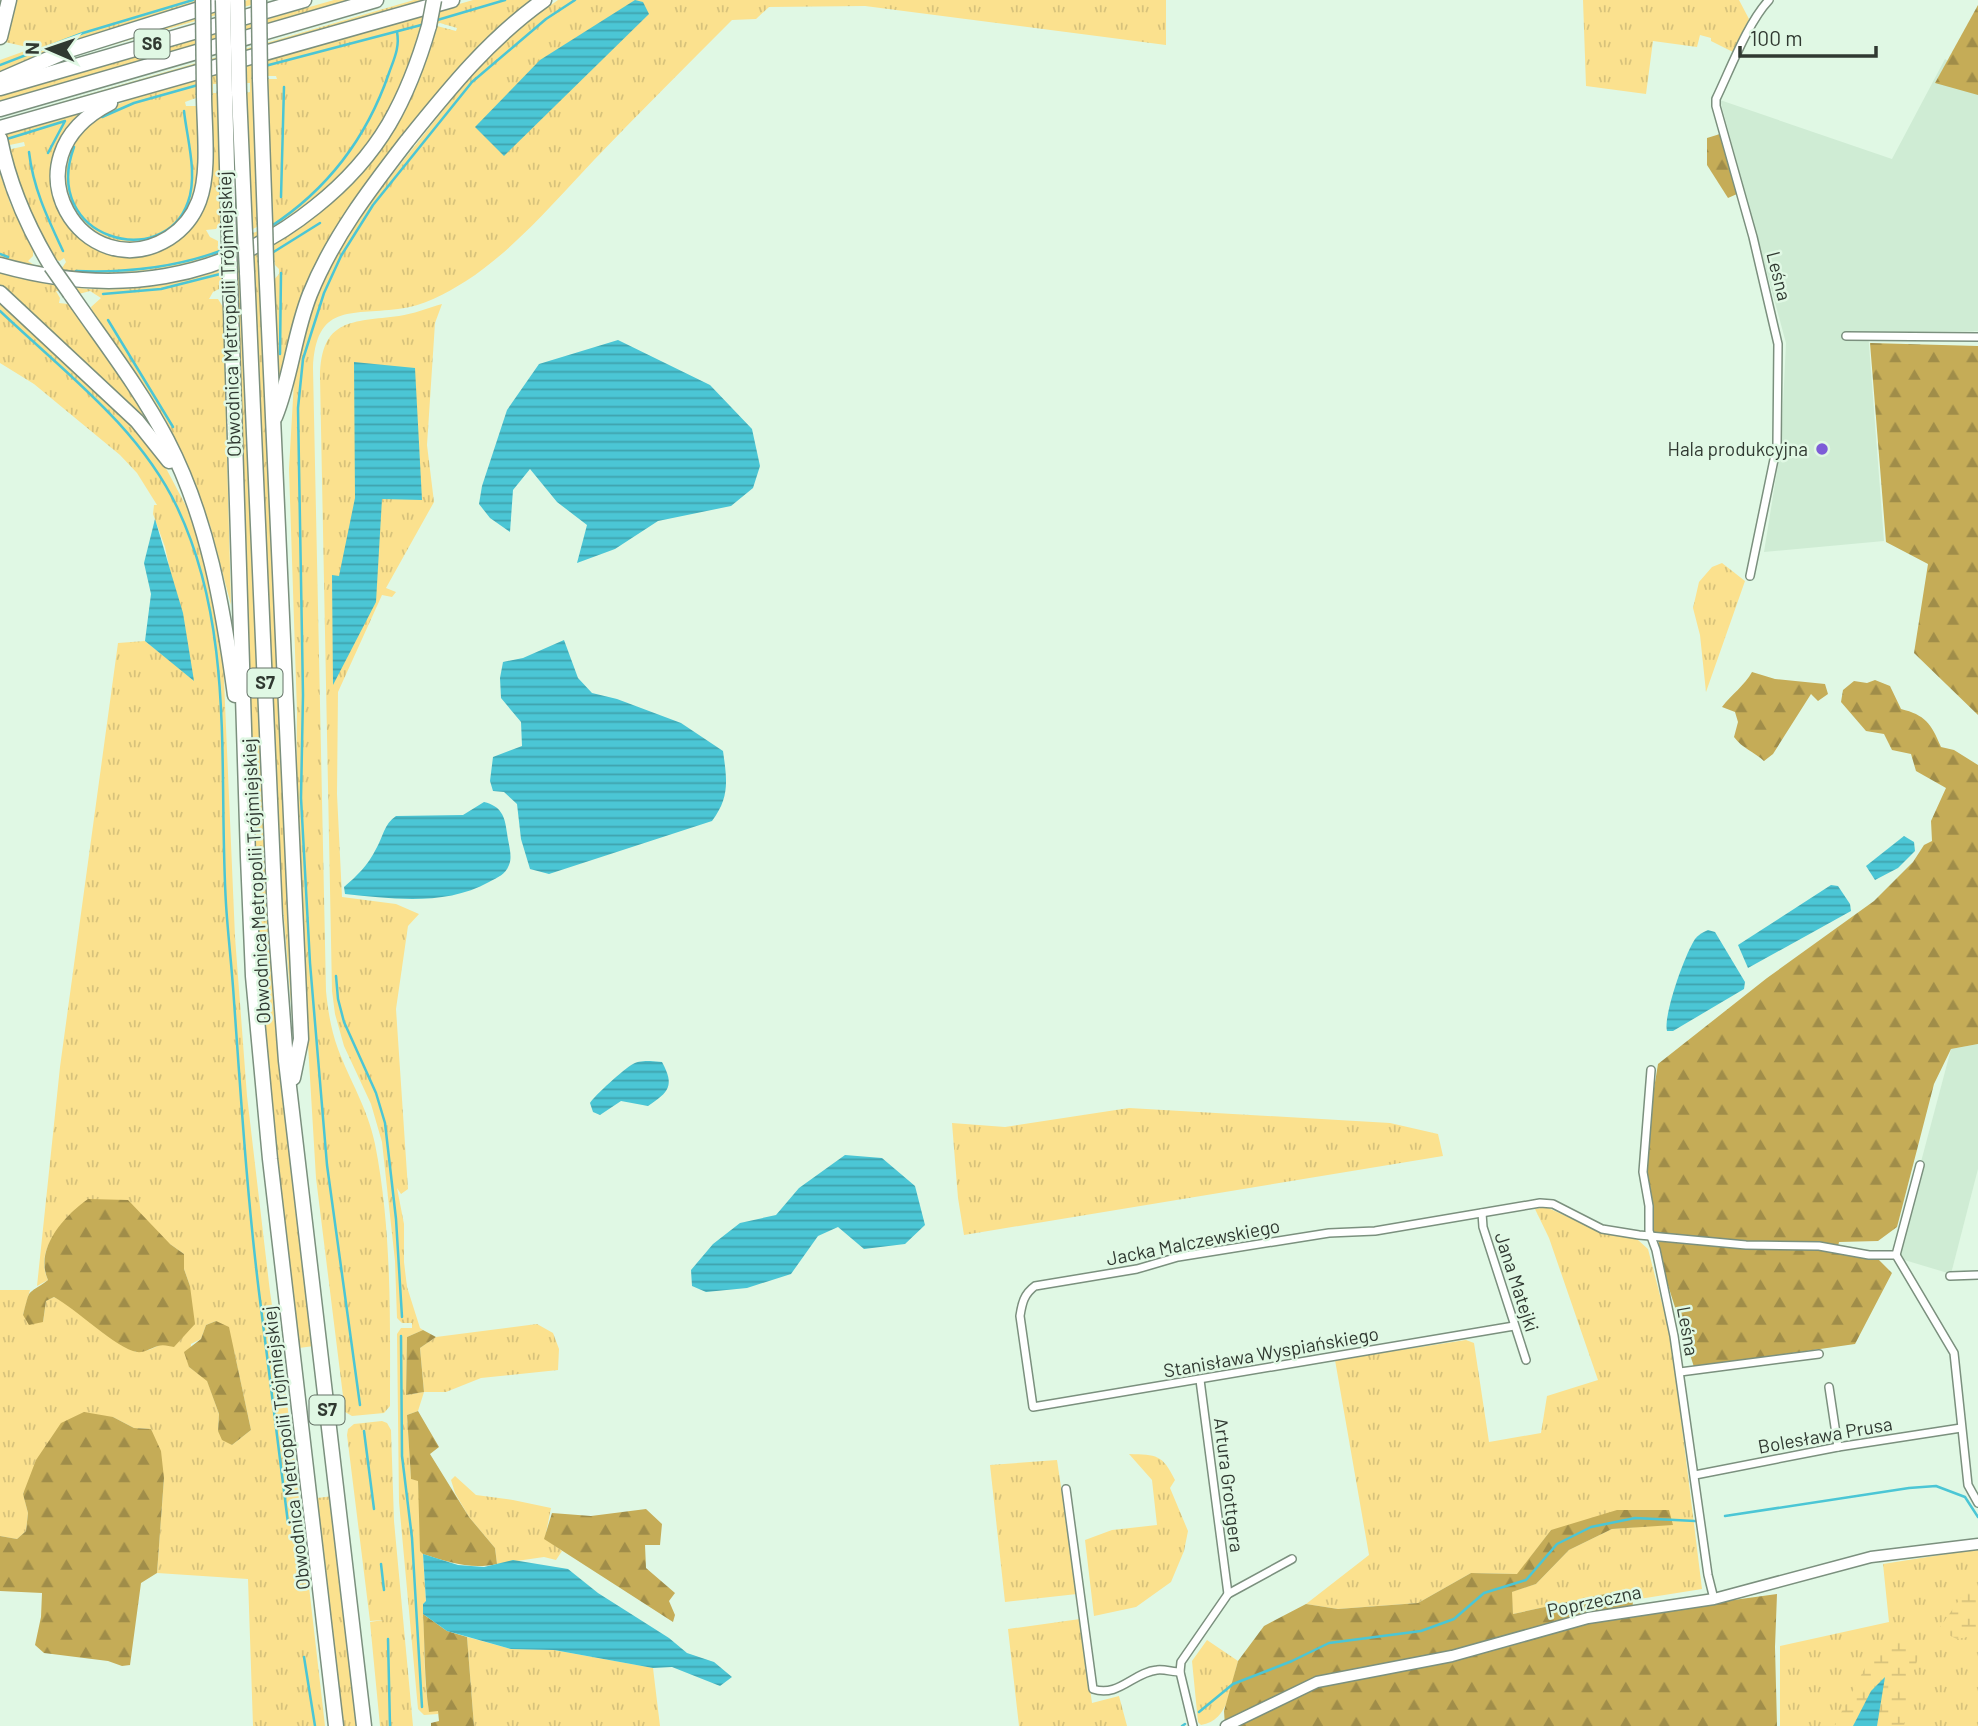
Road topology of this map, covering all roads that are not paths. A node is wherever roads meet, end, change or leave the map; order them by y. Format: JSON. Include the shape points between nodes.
{"nodes":[{"id":1,"x":9,"y":0,"type":"edge"},
{"id":2,"x":203,"y":0,"type":"edge"},
{"id":3,"x":223,"y":0,"type":"edge"},
{"id":4,"x":228,"y":0,"type":"edge"},
{"id":5,"x":237,"y":0,"type":"edge"},
{"id":6,"x":259,"y":0,"type":"edge"},
{"id":7,"x":304,"y":0,"type":"edge"},
{"id":8,"x":376,"y":0,"type":"edge"},
{"id":9,"x":434,"y":0,"type":"edge"},
{"id":10,"x":452,"y":0,"type":"edge"},
{"id":11,"x":544,"y":0,"type":"edge"},
{"id":12,"x":1769,"y":0,"type":"edge"},
{"id":13,"x":231,"y":32,"type":"junction"},
{"id":14,"x":0,"y":37,"type":"edge"},
{"id":15,"x":0,"y":80,"type":"edge"},
{"id":16,"x":0,"y":88,"type":"edge"},
{"id":17,"x":134,"y":92,"type":"junction"},
{"id":18,"x":232,"y":93,"type":"junction"},
{"id":19,"x":0,"y":109,"type":"edge"},
{"id":20,"x":0,"y":128,"type":"edge"},
{"id":21,"x":1,"y":143,"type":"edge"},
{"id":22,"x":0,"y":265,"type":"edge"},
{"id":23,"x":0,"y":293,"type":"edge"},
{"id":24,"x":1846,"y":336,"type":"dead end"},
{"id":25,"x":1978,"y":337,"type":"edge"},
{"id":26,"x":273,"y":422,"type":"junction"},
{"id":27,"x":190,"y":495,"type":"junction"},
{"id":28,"x":1751,"y":576,"type":"dead end"},
{"id":29,"x":245,"y":776,"type":"junction"},
{"id":30,"x":1651,"y":1070,"type":"dead end"},
{"id":31,"x":289,"y":1093,"type":"junction"},
{"id":32,"x":1920,"y":1166,"type":"dead end"},
{"id":33,"x":1482,"y":1213,"type":"junction"},
{"id":34,"x":1650,"y":1236,"type":"junction"},
{"id":35,"x":1896,"y":1255,"type":"junction"},
{"id":36,"x":1978,"y":1275,"type":"edge"},
{"id":37,"x":1950,"y":1276,"type":"dead end"},
{"id":38,"x":1514,"y":1326,"type":"junction"},
{"id":39,"x":1819,"y":1354,"type":"dead end"},
{"id":40,"x":1526,"y":1360,"type":"dead end"},
{"id":41,"x":1679,"y":1372,"type":"junction"},
{"id":42,"x":1200,"y":1380,"type":"junction"},
{"id":43,"x":1829,"y":1387,"type":"dead end"},
{"id":44,"x":1034,"y":1407,"type":"joint"},
{"id":45,"x":1961,"y":1428,"type":"junction"},
{"id":46,"x":1838,"y":1447,"type":"junction"},
{"id":47,"x":1695,"y":1475,"type":"junction"},
{"id":48,"x":1066,"y":1489,"type":"dead end"},
{"id":49,"x":1978,"y":1503,"type":"edge"},
{"id":50,"x":1978,"y":1544,"type":"edge"},
{"id":51,"x":1292,"y":1559,"type":"dead end"},
{"id":52,"x":1228,"y":1594,"type":"junction"},
{"id":53,"x":1714,"y":1598,"type":"junction"},
{"id":54,"x":1180,"y":1672,"type":"junction"},
{"id":55,"x":336,"y":1726,"type":"edge"},
{"id":56,"x":364,"y":1726,"type":"edge"},
{"id":57,"x":1193,"y":1726,"type":"edge"},
{"id":58,"x":1226,"y":1726,"type":"edge"}],
"edges":[{"from":1,"to":14,"type":"highway"},
{"from":2,"to":17,"type":"highway","bridge":true,"via":[[203,186],[194,212],[179,232],[160,243],[124,250],[87,236],[71,219],[57,183],[58,165],[76,126],[94,111]]},
{"from":3,"to":13,"type":"highway","number":"S7","bridge":true},
{"from":4,"to":15,"type":"highway","via":[[69,50]]},
{"from":5,"to":13,"type":"highway","number":"S7","bridge":true},
{"from":6,"to":26,"type":"highway","bridge":true},
{"from":7,"to":16,"type":"highway","number":"S6"},
{"from":8,"to":19,"type":"highway","number":"S6"},
{"from":9,"to":22,"type":"highway","bridge":true,"via":[[419,60],[388,126],[330,195],[297,222],[258,245],[166,277],[64,279]]},
{"from":10,"to":17,"type":"highway"},
{"from":11,"to":26,"type":"highway","via":[[466,69],[344,227],[304,310]]},
{"from":12,"to":28,"type":"street","name":"Leśna","via":[[1716,99],[1778,344],[1777,445]]},
{"from":13,"to":18,"type":"highway","name":"Obwodnica Metropolii Trójmiejskiej","number":"S7","bridge":true},
{"from":17,"to":20,"type":"highway"},
{"from":18,"to":29,"type":"highway","name":"Obwodnica Metropolii Trójmiejskiej","number":"S7","bridge":true,"via":[[229,240]]},
{"from":18,"to":31,"type":"highway","name":"Obwodnica Metropolii Trójmiejskiej","number":"S7","bridge":true,"via":[[245,233],[275,916]]},
{"from":21,"to":27,"type":"highway","bridge":true,"via":[[23,214],[51,266],[151,412]]},
{"from":23,"to":27,"type":"highway","via":[[137,421]]},
{"from":24,"to":25,"type":"street"},
{"from":26,"to":31,"type":"highway","via":[[300,1039]]},
{"from":27,"to":29,"type":"highway","via":[[220,594]]},
{"from":29,"to":55,"type":"highway","name":"Obwodnica Metropolii Trójmiejskiej","number":"S7","via":[[262,1079]]},
{"from":30,"to":34,"type":"street","name":"Leśna","via":[[1643,1172]]},
{"from":31,"to":56,"type":"highway","name":"Obwodnica Metropolii Trójmiejskiej","number":"S7"},
{"from":32,"to":35,"type":"street"},
{"from":33,"to":34,"type":"street","via":[[1553,1204],[1602,1229]]},
{"from":33,"to":38,"type":"street","name":"Jana Matejki"},
{"from":33,"to":44,"type":"street","name":"Jacka Malczewskiego","via":[[1192,1255],[1035,1286],[1022,1301],[1020,1316]]},
{"from":34,"to":35,"type":"street"},
{"from":34,"to":41,"type":"street","name":"Leśna"},
{"from":35,"to":45,"type":"street","via":[[1954,1353]]},
{"from":36,"to":37,"type":"street"},
{"from":38,"to":40,"type":"street","name":"Jana Matejki"},
{"from":38,"to":42,"type":"street","name":"Stanisława Wyspiańskiego"},
{"from":39,"to":41,"type":"street"},
{"from":41,"to":47,"type":"street","name":"Leśna"},
{"from":42,"to":44,"type":"street","name":"Stanisława Wyspiańskiego"},
{"from":42,"to":52,"type":"street","name":"Artura Grottgera"},
{"from":43,"to":46,"type":"street"},
{"from":45,"to":46,"type":"street","name":"Bolesława Prusa"},
{"from":45,"to":49,"type":"street","via":[[1968,1485]]},
{"from":46,"to":47,"type":"street","name":"Bolesława Prusa"},
{"from":47,"to":53,"type":"street","name":"Leśna"},
{"from":48,"to":54,"type":"street","via":[[1093,1689],[1118,1688],[1155,1670]]},
{"from":50,"to":53,"type":"street","name":"Poprzeczna","via":[[1871,1557]]},
{"from":51,"to":52,"type":"street"},
{"from":52,"to":54,"type":"street","via":[[1181,1662]]},
{"from":53,"to":58,"type":"street","name":"Poprzeczna","via":[[1588,1618],[1452,1656],[1317,1682]]},
{"from":54,"to":57,"type":"street"}]}
